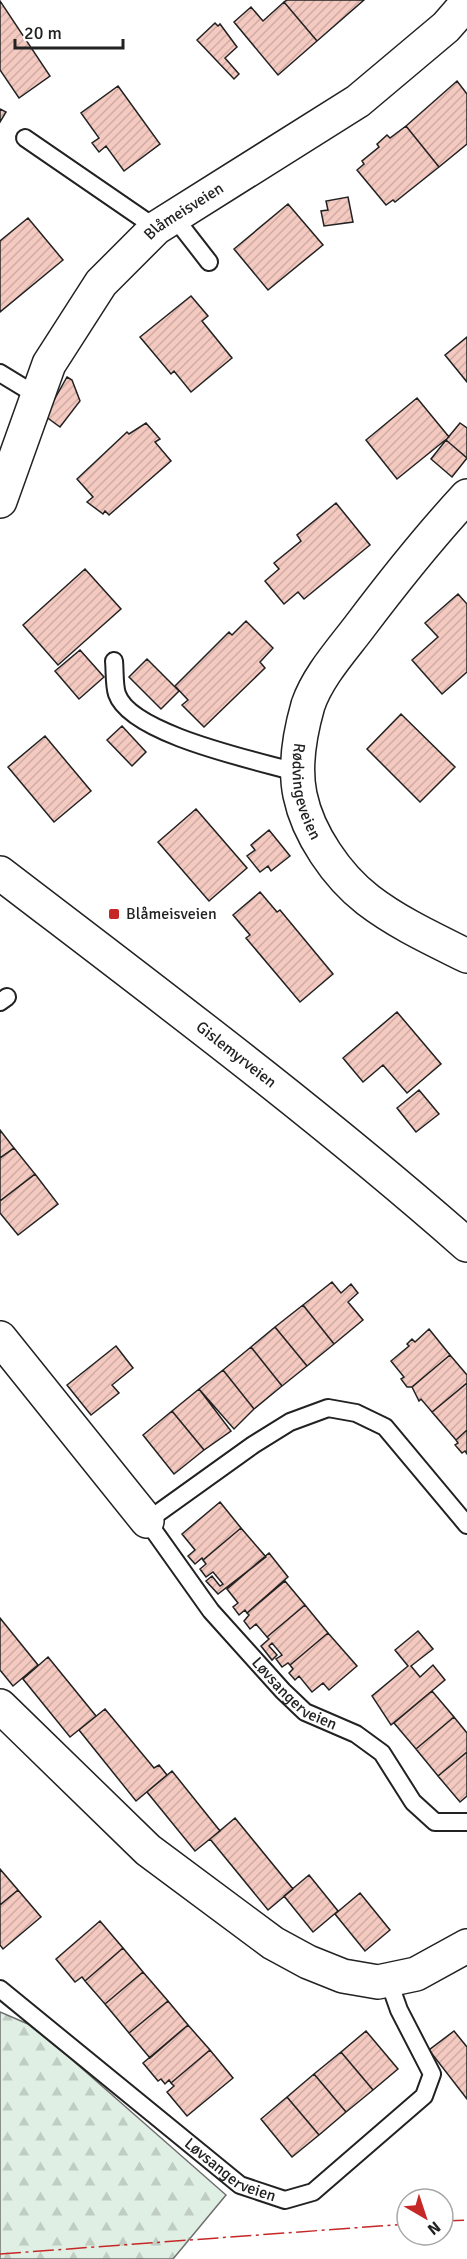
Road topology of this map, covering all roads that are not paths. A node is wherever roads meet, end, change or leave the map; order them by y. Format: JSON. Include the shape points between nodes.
{"nodes":[{"id":1,"x":467,"y":3,"type":"edge"},
{"id":2,"x":25,"y":138,"type":"dead end"},
{"id":3,"x":165,"y":222,"type":"junction"},
{"id":4,"x":209,"y":262,"type":"dead end"},
{"id":5,"x":0,"y":373,"type":"edge"},
{"id":6,"x":36,"y":394,"type":"junction"},
{"id":7,"x":467,"y":496,"type":"edge"},
{"id":8,"x":0,"y":501,"type":"edge"},
{"id":9,"x":114,"y":662,"type":"dead end"},
{"id":10,"x":299,"y":773,"type":"junction"},
{"id":11,"x":0,"y":873,"type":"edge"},
{"id":12,"x":467,"y":956,"type":"edge"},
{"id":13,"x":467,"y":1245,"type":"edge"},
{"id":14,"x":0,"y":1338,"type":"edge"},
{"id":15,"x":147,"y":1521,"type":"junction"},
{"id":16,"x":467,"y":1525,"type":"edge"},
{"id":17,"x":0,"y":1706,"type":"edge"},
{"id":18,"x":467,"y":1822,"type":"edge"},
{"id":19,"x":467,"y":1946,"type":"edge"},
{"id":20,"x":388,"y":1979,"type":"junction"},
{"id":21,"x":0,"y":1989,"type":"edge"}],
"edges":[{"from":1,"to":3,"type":"street","name":"Blåmeisveien","via":[[446,27],[358,101]]},
{"from":2,"to":3,"type":"lane"},
{"from":3,"to":4,"type":"lane"},
{"from":3,"to":6,"type":"street","name":"Blåmeisveien","via":[[101,283],[50,364]]},
{"from":5,"to":6,"type":"lane"},
{"from":6,"to":8,"type":"street","name":"Blåmeisveien"},
{"from":7,"to":10,"type":"street","name":"Rødvingeveien","via":[[409,562],[331,664],[309,703],[298,746]]},
{"from":9,"to":10,"type":"lane","via":[[117,695],[135,717],[160,732]]},
{"from":10,"to":12,"type":"street","name":"Rødvingeveien","via":[[300,795],[308,818],[324,851],[342,875],[394,918]]},
{"from":11,"to":13,"type":"street","name":"Gislemyrveien","via":[[217,1037]]},
{"from":14,"to":15,"type":"street","name":"Løvsangerveien"},
{"from":15,"to":16,"type":"lane","via":[[253,1445],[291,1422],[328,1408],[356,1413],[385,1427]]},
{"from":15,"to":18,"type":"lane","name":"Løvsangerveien","via":[[211,1611],[305,1712],[356,1734],[382,1753],[413,1803],[435,1822]]},
{"from":17,"to":20,"type":"street","via":[[147,1850],[273,1943],[343,1976],[378,1982]]},
{"from":19,"to":20,"type":"street","via":[[416,1974]]},
{"from":20,"to":21,"type":"lane","name":"Løvsangerveien","via":[[399,2010],[432,2074],[424,2096],[313,2192],[285,2200],[240,2185]]}]}
